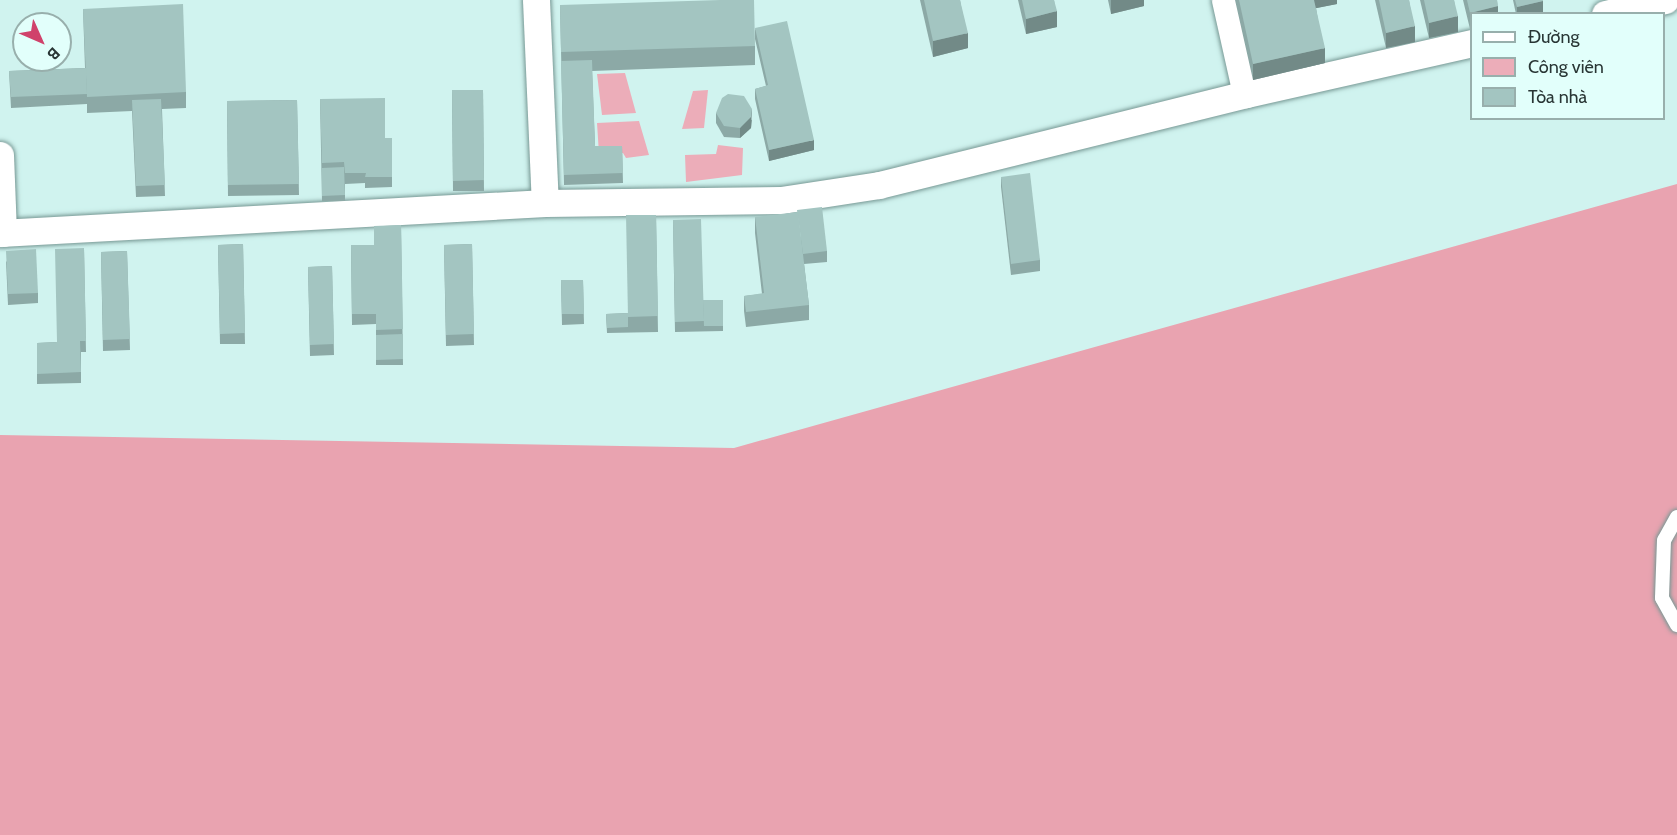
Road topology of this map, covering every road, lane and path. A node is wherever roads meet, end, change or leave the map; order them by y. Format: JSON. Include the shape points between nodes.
{"nodes":[{"id":1,"x":536,"y":0,"type":"edge"},
{"id":2,"x":1225,"y":0,"type":"edge"},
{"id":3,"x":1665,"y":0,"type":"edge"},
{"id":4,"x":1614,"y":12,"type":"edge"},
{"id":5,"x":1470,"y":43,"type":"edge"},
{"id":6,"x":1245,"y":94,"type":"junction"},
{"id":7,"x":0,"y":155,"type":"edge"},
{"id":8,"x":546,"y":203,"type":"junction"},
{"id":9,"x":1,"y":233,"type":"edge"},
{"id":10,"x":1677,"y":517,"type":"edge"},
{"id":11,"x":1677,"y":625,"type":"edge"}],
"edges":[{"from":1,"to":8,"type":"street"},
{"from":2,"to":6,"type":"street"},
{"from":3,"to":4,"type":"street"},
{"from":5,"to":6,"type":"street"},
{"from":6,"to":8,"type":"street","via":[[879,185],[781,200]]},
{"from":7,"to":9,"type":"street"},
{"from":8,"to":9,"type":"street"},
{"from":10,"to":11,"type":"lane","via":[[1664,540],[1662,598]]}]}
